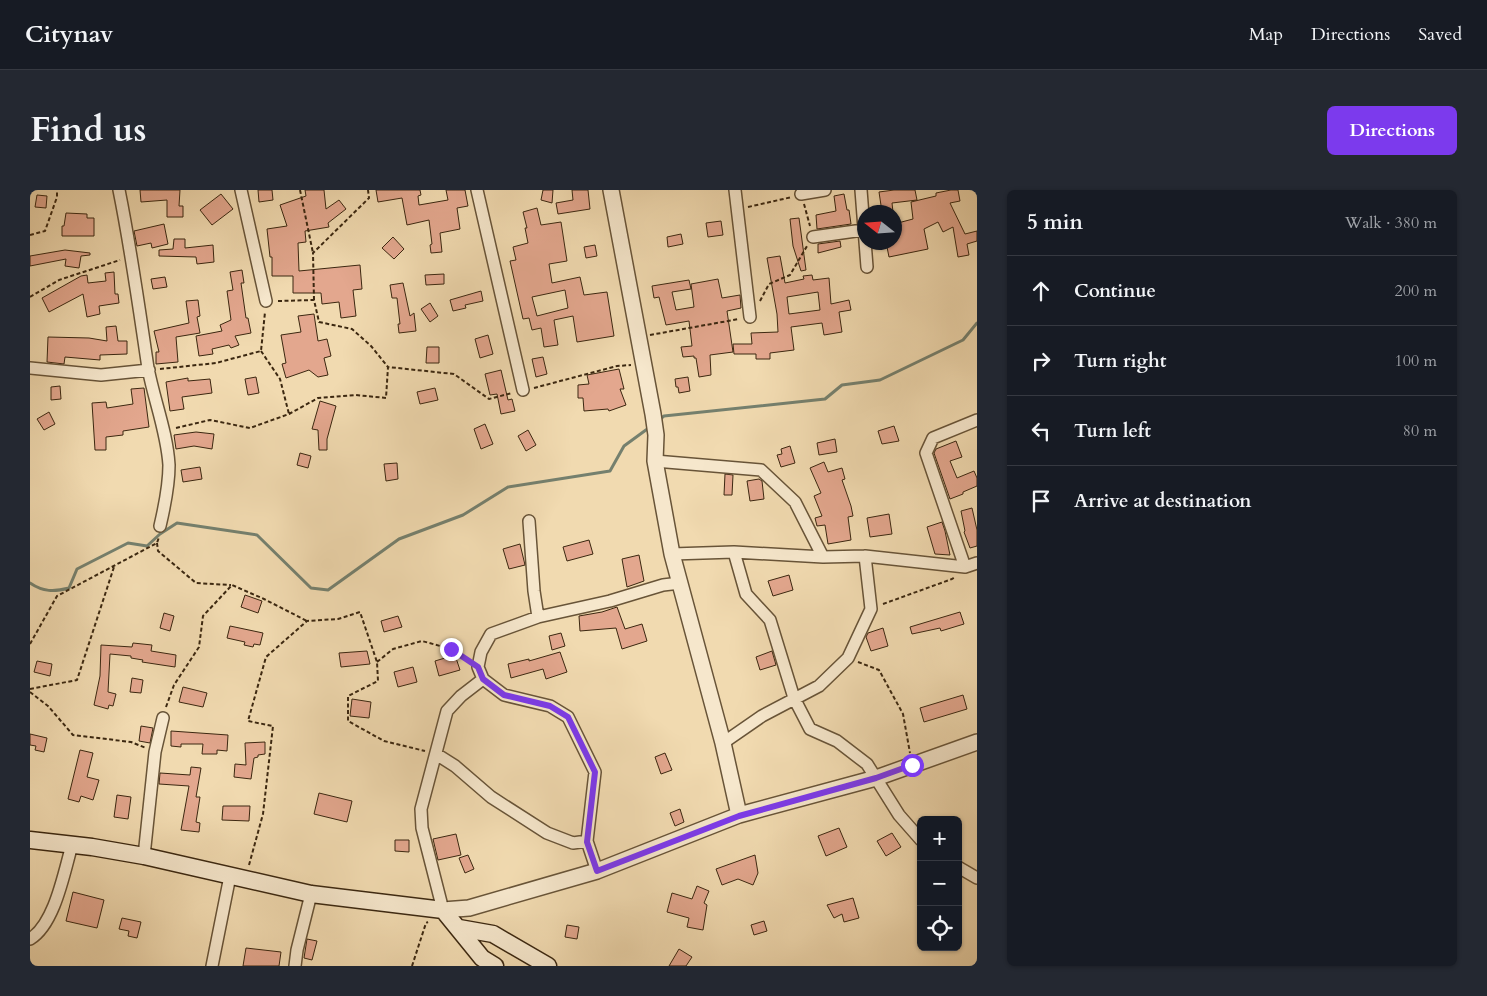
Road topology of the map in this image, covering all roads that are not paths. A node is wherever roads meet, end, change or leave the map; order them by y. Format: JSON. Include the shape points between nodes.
{"nodes":[{"id":1,"x":119,"y":190,"type":"edge"},
{"id":2,"x":241,"y":190,"type":"edge"},
{"id":3,"x":477,"y":190,"type":"edge"},
{"id":4,"x":611,"y":190,"type":"edge"},
{"id":5,"x":735,"y":190,"type":"edge"},
{"id":6,"x":824,"y":190,"type":"edge"},
{"id":7,"x":861,"y":190,"type":"edge"},
{"id":8,"x":801,"y":194,"type":"road end"},
{"id":9,"x":862,"y":205,"type":"edge"},
{"id":10,"x":857,"y":231,"type":"edge"},
{"id":11,"x":813,"y":237,"type":"dead end"},
{"id":12,"x":865,"y":250,"type":"edge"},
{"id":13,"x":867,"y":267,"type":"dead end"},
{"id":14,"x":266,"y":301,"type":"road end"},
{"id":15,"x":750,"y":317,"type":"dead end"},
{"id":16,"x":30,"y":368,"type":"edge"},
{"id":17,"x":149,"y":370,"type":"junction"},
{"id":18,"x":523,"y":390,"type":"road end"},
{"id":19,"x":977,"y":420,"type":"edge"},
{"id":20,"x":655,"y":461,"type":"junction"},
{"id":21,"x":529,"y":521,"type":"dead end"},
{"id":22,"x":160,"y":526,"type":"road end"},
{"id":23,"x":734,"y":552,"type":"junction"},
{"id":24,"x":672,"y":554,"type":"junction"},
{"id":25,"x":865,"y":556,"type":"junction"},
{"id":26,"x":822,"y":557,"type":"junction"},
{"id":27,"x":977,"y":563,"type":"edge"},
{"id":28,"x":965,"y":567,"type":"junction"},
{"id":29,"x":680,"y":583,"type":"junction"},
{"id":30,"x":538,"y":617,"type":"junction"},
{"id":31,"x":483,"y":679,"type":"junction"},
{"id":32,"x":794,"y":698,"type":"junction"},
{"id":33,"x":163,"y":718,"type":"road end"},
{"id":34,"x":977,"y":742,"type":"edge"},
{"id":35,"x":723,"y":743,"type":"junction"},
{"id":36,"x":436,"y":754,"type":"junction"},
{"id":37,"x":876,"y":778,"type":"junction"},
{"id":38,"x":739,"y":816,"type":"junction"},
{"id":39,"x":917,"y":835,"type":"edge"},
{"id":40,"x":30,"y":840,"type":"edge"},
{"id":41,"x":587,"y":842,"type":"junction"},
{"id":42,"x":72,"y":845,"type":"junction"},
{"id":43,"x":144,"y":856,"type":"junction"},
{"id":44,"x":962,"y":869,"type":"edge"},
{"id":45,"x":597,"y":871,"type":"junction"},
{"id":46,"x":237,"y":878,"type":"junction"},
{"id":47,"x":977,"y":878,"type":"edge"},
{"id":48,"x":311,"y":894,"type":"junction"},
{"id":49,"x":443,"y":910,"type":"junction"},
{"id":50,"x":459,"y":928,"type":"junction"},
{"id":51,"x":30,"y":939,"type":"edge"},
{"id":52,"x":212,"y":966,"type":"edge"},
{"id":53,"x":295,"y":966,"type":"edge"},
{"id":54,"x":495,"y":966,"type":"edge"},
{"id":55,"x":548,"y":966,"type":"edge"}],
"edges":[{"from":1,"to":17,"type":"street"},
{"from":2,"to":14,"type":"street"},
{"from":3,"to":18,"type":"street"},
{"from":4,"to":20,"type":"street","via":[[653,414]]},
{"from":5,"to":15,"type":"street"},
{"from":6,"to":8,"type":"street"},
{"from":7,"to":9,"type":"street"},
{"from":10,"to":11,"type":"street"},
{"from":12,"to":13,"type":"street"},
{"from":16,"to":17,"type":"street","via":[[101,375]]},
{"from":17,"to":22,"type":"street","via":[[169,466]]},
{"from":19,"to":28,"type":"street","via":[[933,438],[926,453]]},
{"from":20,"to":24,"type":"street"},
{"from":20,"to":26,"type":"street","via":[[761,470],[795,502]]},
{"from":21,"to":30,"type":"street"},
{"from":23,"to":24,"type":"street"},
{"from":23,"to":26,"type":"street"},
{"from":23,"to":32,"type":"street","via":[[746,594],[770,620]]},
{"from":24,"to":29,"type":"street"},
{"from":25,"to":26,"type":"street"},
{"from":25,"to":28,"type":"street"},
{"from":25,"to":32,"type":"street","via":[[871,608],[848,658],[818,686]]},
{"from":27,"to":28,"type":"street"},
{"from":29,"to":30,"type":"street"},
{"from":29,"to":35,"type":"street"},
{"from":30,"to":31,"type":"street","via":[[491,634],[480,652],[478,667]]},
{"from":31,"to":36,"type":"street","via":[[447,711]]},
{"from":31,"to":41,"type":"street","via":[[504,695],[550,706],[568,717],[595,772]]},
{"from":32,"to":35,"type":"street"},
{"from":32,"to":37,"type":"street","via":[[810,729],[837,741],[867,764]]},
{"from":33,"to":43,"type":"street","via":[[155,752]]},
{"from":34,"to":37,"type":"street"},
{"from":35,"to":38,"type":"street"},
{"from":36,"to":41,"type":"street","via":[[491,797],[547,833],[573,843]]},
{"from":36,"to":49,"type":"street","via":[[421,809],[422,828]]},
{"from":37,"to":38,"type":"street"},
{"from":37,"to":39,"type":"street","via":[[899,815]]},
{"from":38,"to":45,"type":"street"},
{"from":40,"to":42,"type":"main road"},
{"from":41,"to":45,"type":"street"},
{"from":42,"to":43,"type":"main road"},
{"from":42,"to":51,"type":"street","via":[[54,906],[42,929]]},
{"from":43,"to":46,"type":"main road"},
{"from":44,"to":47,"type":"street"},
{"from":45,"to":49,"type":"street","via":[[469,908]]},
{"from":46,"to":48,"type":"main road"},
{"from":46,"to":52,"type":"street"},
{"from":48,"to":49,"type":"main road"},
{"from":48,"to":53,"type":"street"},
{"from":49,"to":50,"type":"main road"},
{"from":50,"to":54,"type":"main road","via":[[482,958]]},
{"from":50,"to":55,"type":"main road","via":[[493,934]]}]}
